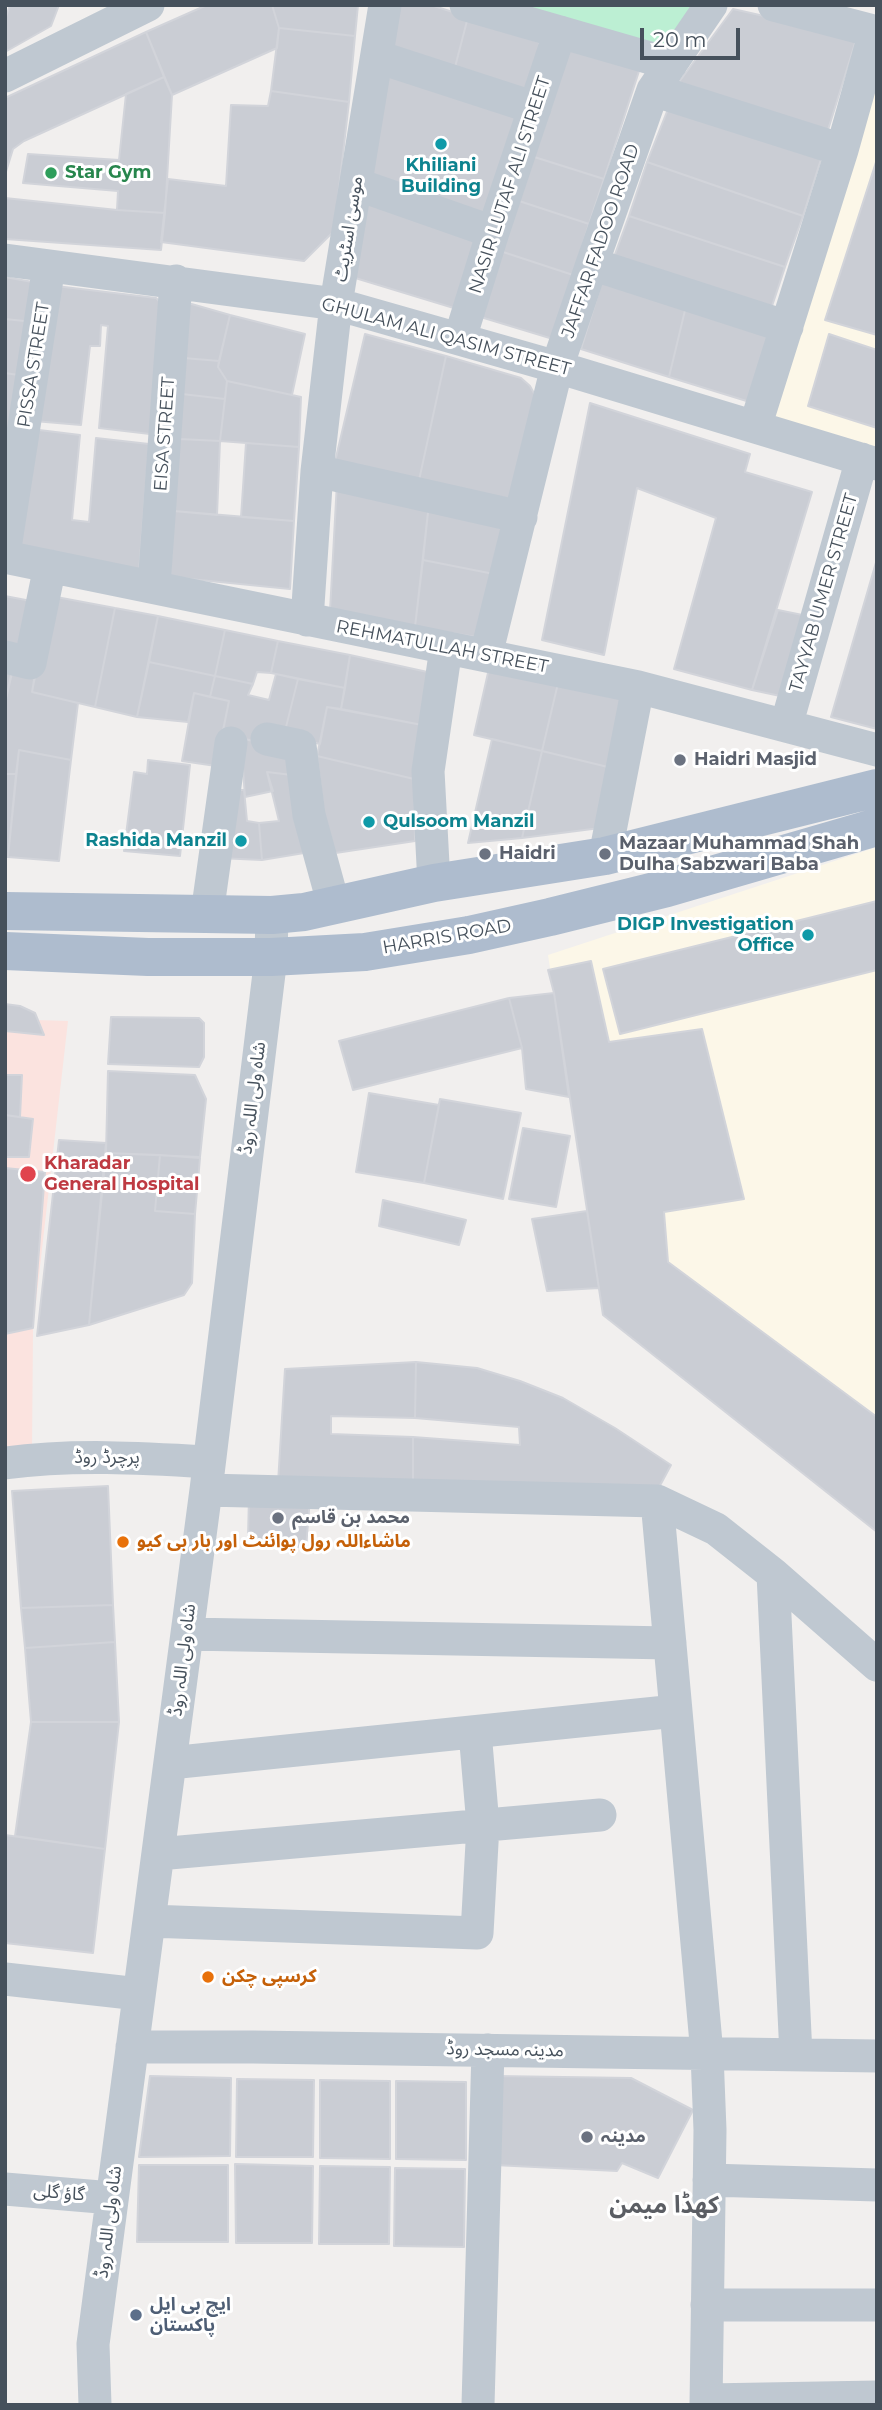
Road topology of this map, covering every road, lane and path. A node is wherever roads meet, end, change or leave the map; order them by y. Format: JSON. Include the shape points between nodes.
{"nodes":[{"id":1,"x":148,"y":5,"type":"edge"},
{"id":2,"x":385,"y":5,"type":"edge"},
{"id":3,"x":466,"y":5,"type":"edge"},
{"id":4,"x":711,"y":5,"type":"edge"},
{"id":5,"x":774,"y":5,"type":"edge"},
{"id":6,"x":561,"y":32,"type":"junction"},
{"id":7,"x":876,"y":32,"type":"edge"},
{"id":8,"x":377,"y":57,"type":"junction"},
{"id":9,"x":5,"y":76,"type":"edge"},
{"id":10,"x":662,"y":77,"type":"junction"},
{"id":11,"x":535,"y":108,"type":"junction"},
{"id":12,"x":842,"y":150,"type":"junction"},
{"id":13,"x":356,"y":184,"type":"junction"},
{"id":14,"x":493,"y":232,"type":"junction"},
{"id":15,"x":5,"y":260,"type":"edge"},
{"id":16,"x":592,"y":264,"type":"junction"},
{"id":17,"x":49,"y":266,"type":"junction"},
{"id":18,"x":176,"y":281,"type":"junction"},
{"id":19,"x":336,"y":304,"type":"junction"},
{"id":20,"x":787,"y":327,"type":"junction"},
{"id":21,"x":460,"y":338,"type":"junction"},
{"id":22,"x":557,"y":366,"type":"junction"},
{"id":23,"x":755,"y":426,"type":"junction"},
{"id":24,"x":869,"y":461,"type":"edge"},
{"id":25,"x":317,"y":471,"type":"junction"},
{"id":26,"x":522,"y":517,"type":"junction"},
{"id":27,"x":5,"y":548,"type":"edge"},
{"id":28,"x":5,"y":558,"type":"edge"},
{"id":29,"x":50,"y":565,"type":"junction"},
{"id":30,"x":154,"y":586,"type":"junction"},
{"id":31,"x":307,"y":620,"type":"junction"},
{"id":32,"x":446,"y":648,"type":"junction"},
{"id":33,"x":486,"y":655,"type":"junction"},
{"id":34,"x":5,"y":657,"type":"edge"},
{"id":35,"x":638,"y":687,"type":"junction"},
{"id":36,"x":786,"y":726,"type":"junction"},
{"id":37,"x":267,"y":739,"type":"dead end"},
{"id":38,"x":231,"y":743,"type":"dead end"},
{"id":39,"x":877,"y":750,"type":"edge"},
{"id":40,"x":877,"y":788,"type":"edge"},
{"id":41,"x":877,"y":827,"type":"edge"},
{"id":42,"x":605,"y":856,"type":"junction"},
{"id":43,"x":434,"y":883,"type":"junction"},
{"id":44,"x":334,"y":906,"type":"junction"},
{"id":45,"x":5,"y":911,"type":"edge"},
{"id":46,"x":207,"y":914,"type":"junction"},
{"id":47,"x":272,"y":915,"type":"junction"},
{"id":48,"x":5,"y":951,"type":"edge"},
{"id":49,"x":271,"y":957,"type":"junction"},
{"id":50,"x":5,"y":1463,"type":"edge"},
{"id":51,"x":207,"y":1476,"type":"junction"},
{"id":52,"x":657,"y":1501,"type":"junction"},
{"id":53,"x":773,"y":1574,"type":"junction"},
{"id":54,"x":187,"y":1634,"type":"junction"},
{"id":55,"x":670,"y":1643,"type":"junction"},
{"id":56,"x":877,"y":1665,"type":"edge"},
{"id":57,"x":676,"y":1712,"type":"junction"},
{"id":58,"x":475,"y":1732,"type":"junction"},
{"id":59,"x":170,"y":1763,"type":"junction"},
{"id":60,"x":600,"y":1815,"type":"dead end"},
{"id":61,"x":482,"y":1825,"type":"junction"},
{"id":62,"x":158,"y":1854,"type":"junction"},
{"id":63,"x":149,"y":1921,"type":"junction"},
{"id":64,"x":5,"y":1979,"type":"edge"},
{"id":65,"x":139,"y":1994,"type":"junction"},
{"id":66,"x":132,"y":2047,"type":"junction"},
{"id":67,"x":488,"y":2050,"type":"junction"},
{"id":68,"x":707,"y":2054,"type":"junction"},
{"id":69,"x":796,"y":2055,"type":"junction"},
{"id":70,"x":877,"y":2056,"type":"edge"},
{"id":71,"x":709,"y":2180,"type":"junction"},
{"id":72,"x":877,"y":2185,"type":"edge"},
{"id":73,"x":5,"y":2189,"type":"edge"},
{"id":74,"x":112,"y":2198,"type":"junction"},
{"id":75,"x":707,"y":2305,"type":"junction"},
{"id":76,"x":877,"y":2305,"type":"edge"},
{"id":77,"x":877,"y":2397,"type":"edge"},
{"id":78,"x":706,"y":2402,"type":"edge"},
{"id":79,"x":95,"y":2405,"type":"edge"},
{"id":80,"x":478,"y":2405,"type":"edge"}],
"edges":[{"from":1,"to":9,"type":"street"},
{"from":2,"to":8,"type":"street","name":"موسیٰ اسٹریٹ"},
{"from":3,"to":6,"type":"street"},
{"from":4,"to":10,"type":"street","name":"JAFFAR FADOO ROAD"},
{"from":5,"to":7,"type":"street"},
{"from":6,"to":10,"type":"street"},
{"from":6,"to":11,"type":"street","name":"NASIR LUTAF ALI STREET"},
{"from":7,"to":12,"type":"street"},
{"from":8,"to":11,"type":"street"},
{"from":8,"to":13,"type":"street","name":"موسیٰ اسٹریٹ"},
{"from":10,"to":12,"type":"street"},
{"from":10,"to":16,"type":"street","name":"JAFFAR FADOO ROAD"},
{"from":11,"to":14,"type":"street","name":"NASIR LUTAF ALI STREET"},
{"from":12,"to":20,"type":"street"},
{"from":13,"to":14,"type":"street"},
{"from":13,"to":19,"type":"street","name":"موسیٰ اسٹریٹ"},
{"from":14,"to":21,"type":"street","name":"NASIR LUTAF ALI STREET"},
{"from":15,"to":17,"type":"street","name":"GHULAM ALI QASIM STREET"},
{"from":16,"to":20,"type":"street"},
{"from":16,"to":22,"type":"street","name":"JAFFAR FADOO ROAD"},
{"from":17,"to":18,"type":"street","name":"GHULAM ALI QASIM STREET"},
{"from":17,"to":27,"type":"street","name":"PISSA STREET"},
{"from":18,"to":19,"type":"street","name":"GHULAM ALI QASIM STREET"},
{"from":18,"to":30,"type":"street","name":"EISA STREET"},
{"from":19,"to":21,"type":"street","name":"GHULAM ALI QASIM STREET"},
{"from":19,"to":25,"type":"street","name":"موسیٰ اسٹریٹ"},
{"from":20,"to":23,"type":"street"},
{"from":21,"to":22,"type":"street","name":"GHULAM ALI QASIM STREET"},
{"from":22,"to":23,"type":"street","name":"GHULAM ALI QASIM STREET"},
{"from":22,"to":26,"type":"street","name":"JAFFAR FADOO ROAD"},
{"from":23,"to":24,"type":"street","name":"GHULAM ALI QASIM STREET"},
{"from":24,"to":36,"type":"street","name":"TAYYAB UMER STREET"},
{"from":25,"to":26,"type":"street"},
{"from":25,"to":31,"type":"street","name":"موسیٰ اسٹریٹ"},
{"from":26,"to":33,"type":"street","name":"JAFFAR FADOO ROAD"},
{"from":28,"to":29,"type":"street","name":"REHMATULLAH STREET"},
{"from":29,"to":30,"type":"street","name":"REHMATULLAH STREET"},
{"from":29,"to":34,"type":"street","via":[[30,663]]},
{"from":30,"to":31,"type":"street","name":"REHMATULLAH STREET"},
{"from":31,"to":32,"type":"street","name":"REHMATULLAH STREET"},
{"from":32,"to":33,"type":"street","name":"REHMATULLAH STREET"},
{"from":32,"to":43,"type":"street","via":[[428,771]]},
{"from":33,"to":35,"type":"street","name":"REHMATULLAH STREET"},
{"from":35,"to":36,"type":"street","name":"REHMATULLAH STREET"},
{"from":35,"to":42,"type":"street"},
{"from":36,"to":39,"type":"street","name":"REHMATULLAH STREET"},
{"from":37,"to":44,"type":"street","via":[[300,746],[309,815]]},
{"from":38,"to":46,"type":"street"},
{"from":40,"to":42,"type":"main road"},
{"from":41,"to":49,"type":"main road","name":"HARRIS ROAD","via":[[667,888],[469,935],[365,952]]},
{"from":42,"to":43,"type":"main road"},
{"from":43,"to":44,"type":"main road"},
{"from":44,"to":47,"type":"main road"},
{"from":45,"to":46,"type":"main road"},
{"from":46,"to":47,"type":"main road"},
{"from":47,"to":49,"type":"street","name":"شاہ ولی اللہ روڈ"},
{"from":48,"to":49,"type":"main road","name":"HARRIS ROAD"},
{"from":49,"to":51,"type":"street","name":"شاہ ولی اللہ روڈ"},
{"from":50,"to":51,"type":"street","name":"پرچرڈ روڈ","via":[[117,1456]]},
{"from":51,"to":52,"type":"street","name":"پرچرڈ روڈ"},
{"from":51,"to":54,"type":"street","name":"شاہ ولی اللہ روڈ"},
{"from":52,"to":53,"type":"street","via":[[716,1529]]},
{"from":52,"to":55,"type":"street"},
{"from":53,"to":56,"type":"street"},
{"from":53,"to":69,"type":"street"},
{"from":54,"to":55,"type":"street"},
{"from":54,"to":59,"type":"street","name":"شاہ ولی اللہ روڈ"},
{"from":55,"to":57,"type":"street"},
{"from":57,"to":58,"type":"street"},
{"from":57,"to":68,"type":"street"},
{"from":58,"to":59,"type":"street"},
{"from":58,"to":61,"type":"street"},
{"from":59,"to":62,"type":"street","name":"شاہ ولی اللہ روڈ"},
{"from":60,"to":61,"type":"street"},
{"from":61,"to":62,"type":"street"},
{"from":61,"to":63,"type":"street","via":[[477,1933]]},
{"from":62,"to":63,"type":"street","name":"شاہ ولی اللہ روڈ"},
{"from":63,"to":65,"type":"street","name":"شاہ ولی اللہ روڈ"},
{"from":64,"to":65,"type":"street"},
{"from":65,"to":66,"type":"street","name":"شاہ ولی اللہ روڈ"},
{"from":66,"to":67,"type":"street","name":"مدینہ مسجد روڈ"},
{"from":66,"to":74,"type":"street","name":"شاہ ولی اللہ روڈ"},
{"from":67,"to":68,"type":"street","name":"مدینہ مسجد روڈ"},
{"from":67,"to":80,"type":"street"},
{"from":68,"to":69,"type":"street","name":"مدینہ مسجد روڈ"},
{"from":68,"to":71,"type":"street"},
{"from":69,"to":70,"type":"street","name":"مدینہ مسجد روڈ"},
{"from":71,"to":72,"type":"street"},
{"from":71,"to":75,"type":"street"},
{"from":73,"to":74,"type":"street","name":"گاؤ گلی"},
{"from":74,"to":79,"type":"street","name":"شاہ ولی اللہ روڈ","via":[[93,2344]]},
{"from":75,"to":76,"type":"street"},
{"from":75,"to":78,"type":"street"},
{"from":77,"to":78,"type":"street"}]}
